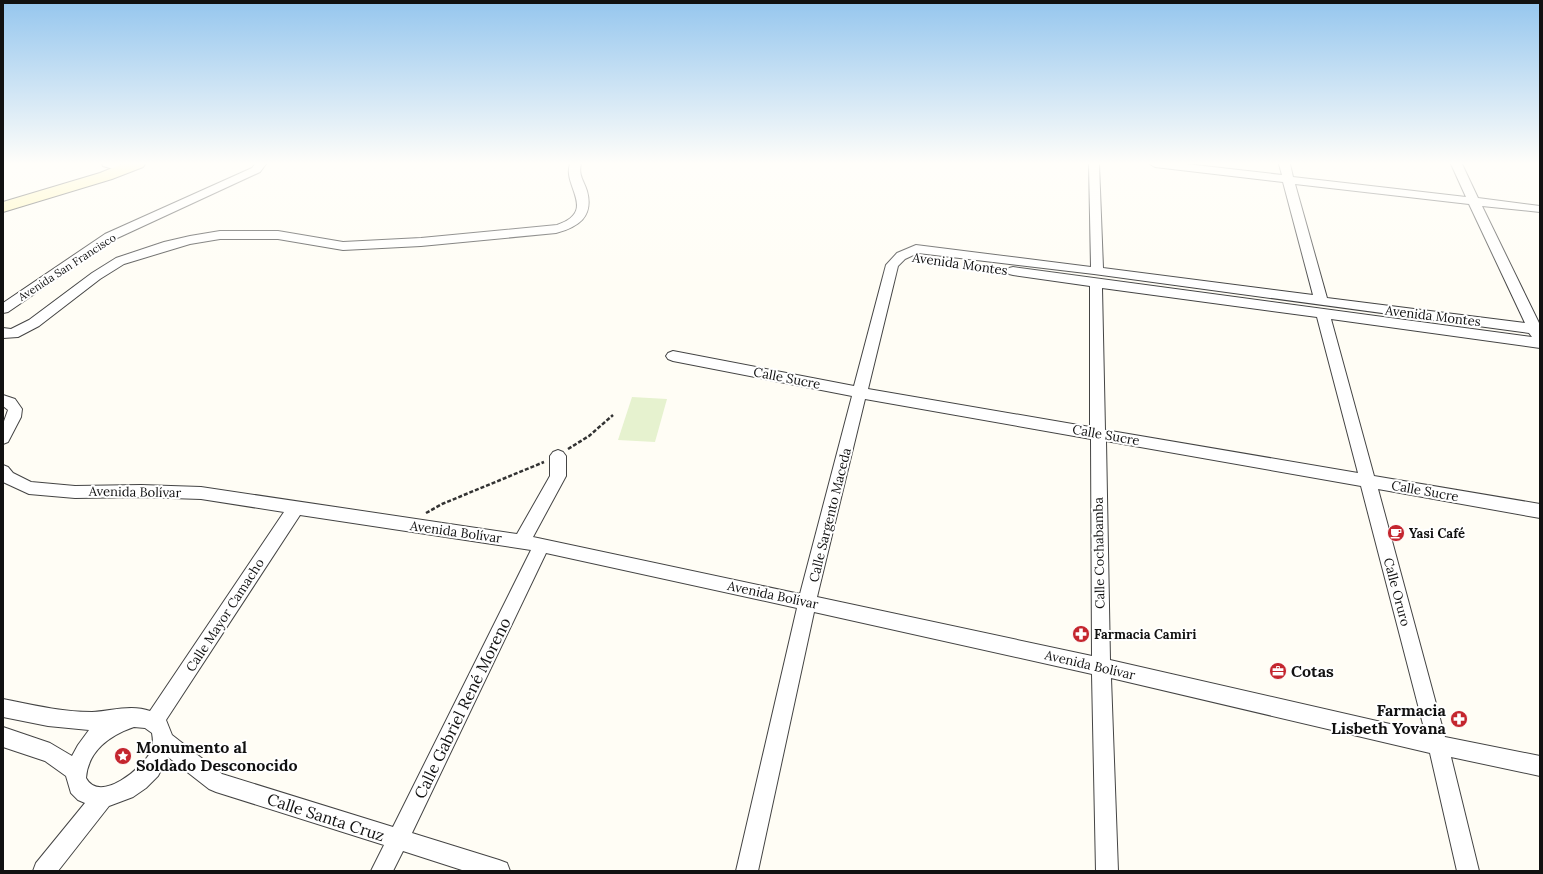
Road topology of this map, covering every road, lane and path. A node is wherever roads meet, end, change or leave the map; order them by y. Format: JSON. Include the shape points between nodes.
{"nodes":[{"id":1,"x":179,"y":205,"type":"edge"},
{"id":2,"x":582,"y":205,"type":"edge"},
{"id":3,"x":1095,"y":205,"type":"edge"},
{"id":4,"x":1294,"y":205,"type":"edge"},
{"id":5,"x":1475,"y":205,"type":"edge"},
{"id":6,"x":1505,"y":205,"type":"edge"},
{"id":7,"x":1540,"y":209,"type":"edge"},
{"id":8,"x":901,"y":256,"type":"joint"},
{"id":9,"x":1096,"y":277,"type":"junction"},
{"id":10,"x":1322,"y":307,"type":"junction"},
{"id":11,"x":3,"y":309,"type":"edge"},
{"id":12,"x":1536,"y":329,"type":"edge"},
{"id":13,"x":3,"y":333,"type":"edge"},
{"id":14,"x":1540,"y":343,"type":"edge"},
{"id":15,"x":673,"y":356,"type":"dead end"},
{"id":16,"x":861,"y":393,"type":"junction"},
{"id":17,"x":3,"y":400,"type":"edge"},
{"id":18,"x":613,"y":416,"type":"dead end"},
{"id":19,"x":1097,"y":433,"type":"junction"},
{"id":20,"x":3,"y":438,"type":"edge"},
{"id":21,"x":558,"y":456,"type":"junction"},
{"id":22,"x":3,"y":471,"type":"edge"},
{"id":23,"x":1368,"y":481,"type":"junction"},
{"id":24,"x":296,"y":507,"type":"junction"},
{"id":25,"x":1540,"y":511,"type":"edge"},
{"id":26,"x":410,"y":526,"type":"junction"},
{"id":27,"x":522,"y":541,"type":"junction"},
{"id":28,"x":542,"y":545,"type":"junction"},
{"id":29,"x":807,"y":602,"type":"junction"},
{"id":30,"x":1101,"y":668,"type":"junction"},
{"id":31,"x":3,"y":708,"type":"edge"},
{"id":32,"x":133,"y":718,"type":"junction"},
{"id":33,"x":154,"y":722,"type":"junction"},
{"id":34,"x":3,"y":736,"type":"edge"},
{"id":35,"x":163,"y":741,"type":"junction"},
{"id":36,"x":1438,"y":745,"type":"junction"},
{"id":37,"x":1540,"y":766,"type":"edge"},
{"id":38,"x":76,"y":771,"type":"junction"},
{"id":39,"x":103,"y":797,"type":"junction"},
{"id":40,"x":397,"y":839,"type":"junction"},
{"id":41,"x":44,"y":871,"type":"edge"},
{"id":42,"x":382,"y":871,"type":"edge"},
{"id":43,"x":499,"y":871,"type":"edge"},
{"id":44,"x":747,"y":871,"type":"edge"},
{"id":45,"x":1107,"y":871,"type":"edge"},
{"id":46,"x":1468,"y":871,"type":"edge"}],
"edges":[{"from":1,"to":11,"type":"street","name":"Avenida San Francisco","via":[[108,237]]},
{"from":2,"to":13,"type":"street","name":"Avenida San Francisco","via":[[582,210],[576,221],[556,229],[421,242],[343,246],[278,235],[246,234],[190,240],[120,261],[34,323],[13,334]]},
{"from":3,"to":9,"type":"street","name":"Calle Cochabamba"},
{"from":4,"to":10,"type":"street","name":"Calle Oruro"},
{"from":5,"to":12,"type":"street"},
{"from":6,"to":7,"type":"street"},
{"from":8,"to":9,"type":"street","name":"Avenida Montes"},
{"from":8,"to":16,"type":"street","name":"Calle Sargento Maceda","via":[[889,272]]},
{"from":9,"to":10,"type":"street","name":"Avenida Montes"},
{"from":9,"to":19,"type":"street","name":"Calle Cochabamba"},
{"from":10,"to":12,"type":"street","name":"Avenida Montes"},
{"from":10,"to":14,"type":"street","name":"Avenida Montes"},
{"from":10,"to":23,"type":"street","name":"Calle Oruro"},
{"from":12,"to":14,"type":"street"},
{"from":15,"to":16,"type":"street","name":"Calle Sucre"},
{"from":16,"to":19,"type":"street","name":"Calle Sucre"},
{"from":16,"to":29,"type":"street","name":"Calle Sargento Maceda"},
{"from":17,"to":20,"type":"street","via":[[15,409],[14,417]]},
{"from":18,"to":21,"type":"path","via":[[589,436]]},
{"from":19,"to":23,"type":"street","name":"Calle Sucre"},
{"from":19,"to":30,"type":"street","name":"Calle Cochabamba"},
{"from":21,"to":26,"type":"path","via":[[442,504],[422,515]]},
{"from":21,"to":27,"type":"street","via":[[558,476]]},
{"from":22,"to":24,"type":"street","name":"Avenida Bolívar","via":[[7,477],[29,488],[75,492],[141,491],[201,494]]},
{"from":23,"to":25,"type":"street","name":"Calle Sucre"},
{"from":23,"to":36,"type":"street","name":"Calle Oruro"},
{"from":24,"to":26,"type":"street","name":"Avenida Bolívar"},
{"from":24,"to":33,"type":"street","name":"Calle Mayor Camacho"},
{"from":26,"to":27,"type":"street","name":"Avenida Bolívar"},
{"from":27,"to":28,"type":"street","name":"Avenida Bolívar"},
{"from":28,"to":29,"type":"street","name":"Avenida Bolívar"},
{"from":28,"to":40,"type":"street","name":"Calle Gabriel René Moreno"},
{"from":29,"to":30,"type":"street","name":"Avenida Bolívar"},
{"from":29,"to":44,"type":"street","name":"Calle Sargento Maceda"},
{"from":30,"to":36,"type":"street","name":"Avenida Bolívar"},
{"from":30,"to":45,"type":"street","name":"Calle Cochabamba"},
{"from":31,"to":32,"type":"street","via":[[64,720]]},
{"from":32,"to":33,"type":"street","via":[[145,718]]},
{"from":32,"to":38,"type":"street","via":[[103,731],[90,743]]},
{"from":33,"to":35,"type":"street","via":[[161,729]]},
{"from":34,"to":38,"type":"street","via":[[50,753]]},
{"from":35,"to":39,"type":"street","via":[[160,756],[150,771],[136,784],[120,793]]},
{"from":35,"to":40,"type":"street","name":"Calle Santa Cruz","via":[[216,782]]},
{"from":36,"to":37,"type":"street","name":"Avenida Bolívar"},
{"from":36,"to":46,"type":"street","name":"Calle Oruro"},
{"from":38,"to":39,"type":"street","via":[[80,787],[85,793]]},
{"from":39,"to":41,"type":"street"},
{"from":40,"to":42,"type":"street","name":"Calle Gabriel René Moreno"},
{"from":40,"to":43,"type":"street","name":"Calle Santa Cruz"}]}
